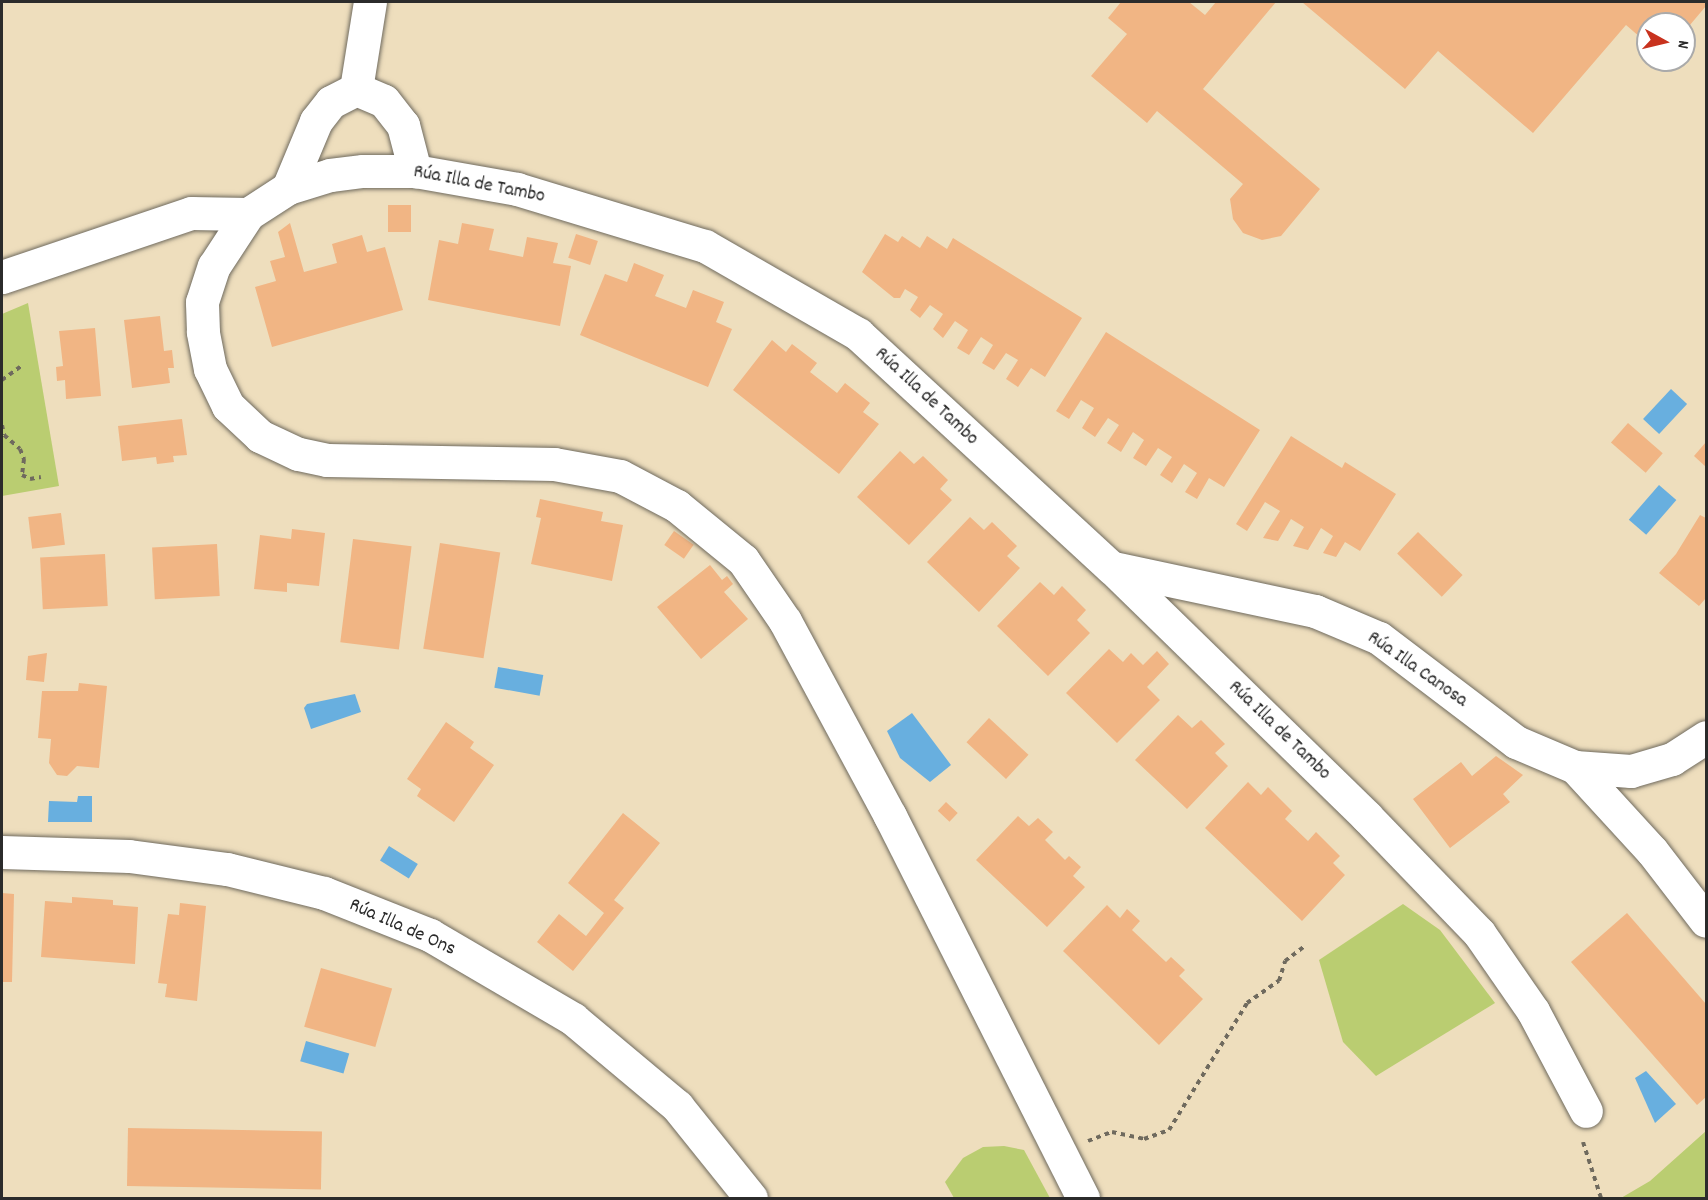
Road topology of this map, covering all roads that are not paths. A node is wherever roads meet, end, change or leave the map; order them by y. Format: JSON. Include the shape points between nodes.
{"nodes":[{"id":1,"x":370,"y":2,"type":"edge"},
{"id":2,"x":356,"y":89,"type":"junction"},
{"id":3,"x":415,"y":171,"type":"junction"},
{"id":4,"x":288,"y":188,"type":"junction"},
{"id":5,"x":248,"y":214,"type":"junction"},
{"id":6,"x":2,"y":276,"type":"edge"},
{"id":7,"x":1112,"y":568,"type":"junction"},
{"id":8,"x":1707,"y":737,"type":"edge"},
{"id":9,"x":1575,"y":767,"type":"junction"},
{"id":10,"x":2,"y":852,"type":"edge"},
{"id":11,"x":1707,"y":921,"type":"edge"},
{"id":12,"x":1586,"y":1111,"type":"road end"},
{"id":13,"x":752,"y":1198,"type":"edge"},
{"id":14,"x":1083,"y":1198,"type":"edge"}],
"edges":[{"from":1,"to":2,"type":"street"},
{"from":2,"to":3,"type":"street","via":[[384,101],[403,125]]},
{"from":2,"to":4,"type":"street","via":[[331,102],[316,121]]},
{"from":3,"to":4,"type":"street","name":"Rúa Illa de Tambo","via":[[330,175]]},
{"from":3,"to":7,"type":"street","name":"Rúa Illa de Tambo","via":[[530,191],[705,246],[858,334]]},
{"from":4,"to":5,"type":"street","name":"Rúa Illa de Tambo"},
{"from":5,"to":6,"type":"street","via":[[191,213]]},
{"from":5,"to":14,"type":"street","name":"Rúa Illa de Tambo","via":[[214,266],[202,302],[203,332],[210,369],[228,405],[260,436],[298,454],[327,460],[554,464],[620,477],[677,506],[743,560],[785,621],[807,662]]},
{"from":7,"to":9,"type":"street","name":"Rúa Illa Canosa","via":[[1315,611],[1379,638],[1516,742]]},
{"from":7,"to":12,"type":"street","name":"Rúa Illa de Tambo","via":[[1479,933],[1533,1011]]},
{"from":8,"to":9,"type":"street","name":"Rúa Illa Canosa","via":[[1672,759],[1631,771]]},
{"from":9,"to":11,"type":"street","via":[[1652,851]]},
{"from":10,"to":13,"type":"street","name":"Rúa Illa de Ons","via":[[129,856],[227,869],[324,893],[430,935],[573,1019],[676,1106]]}]}
